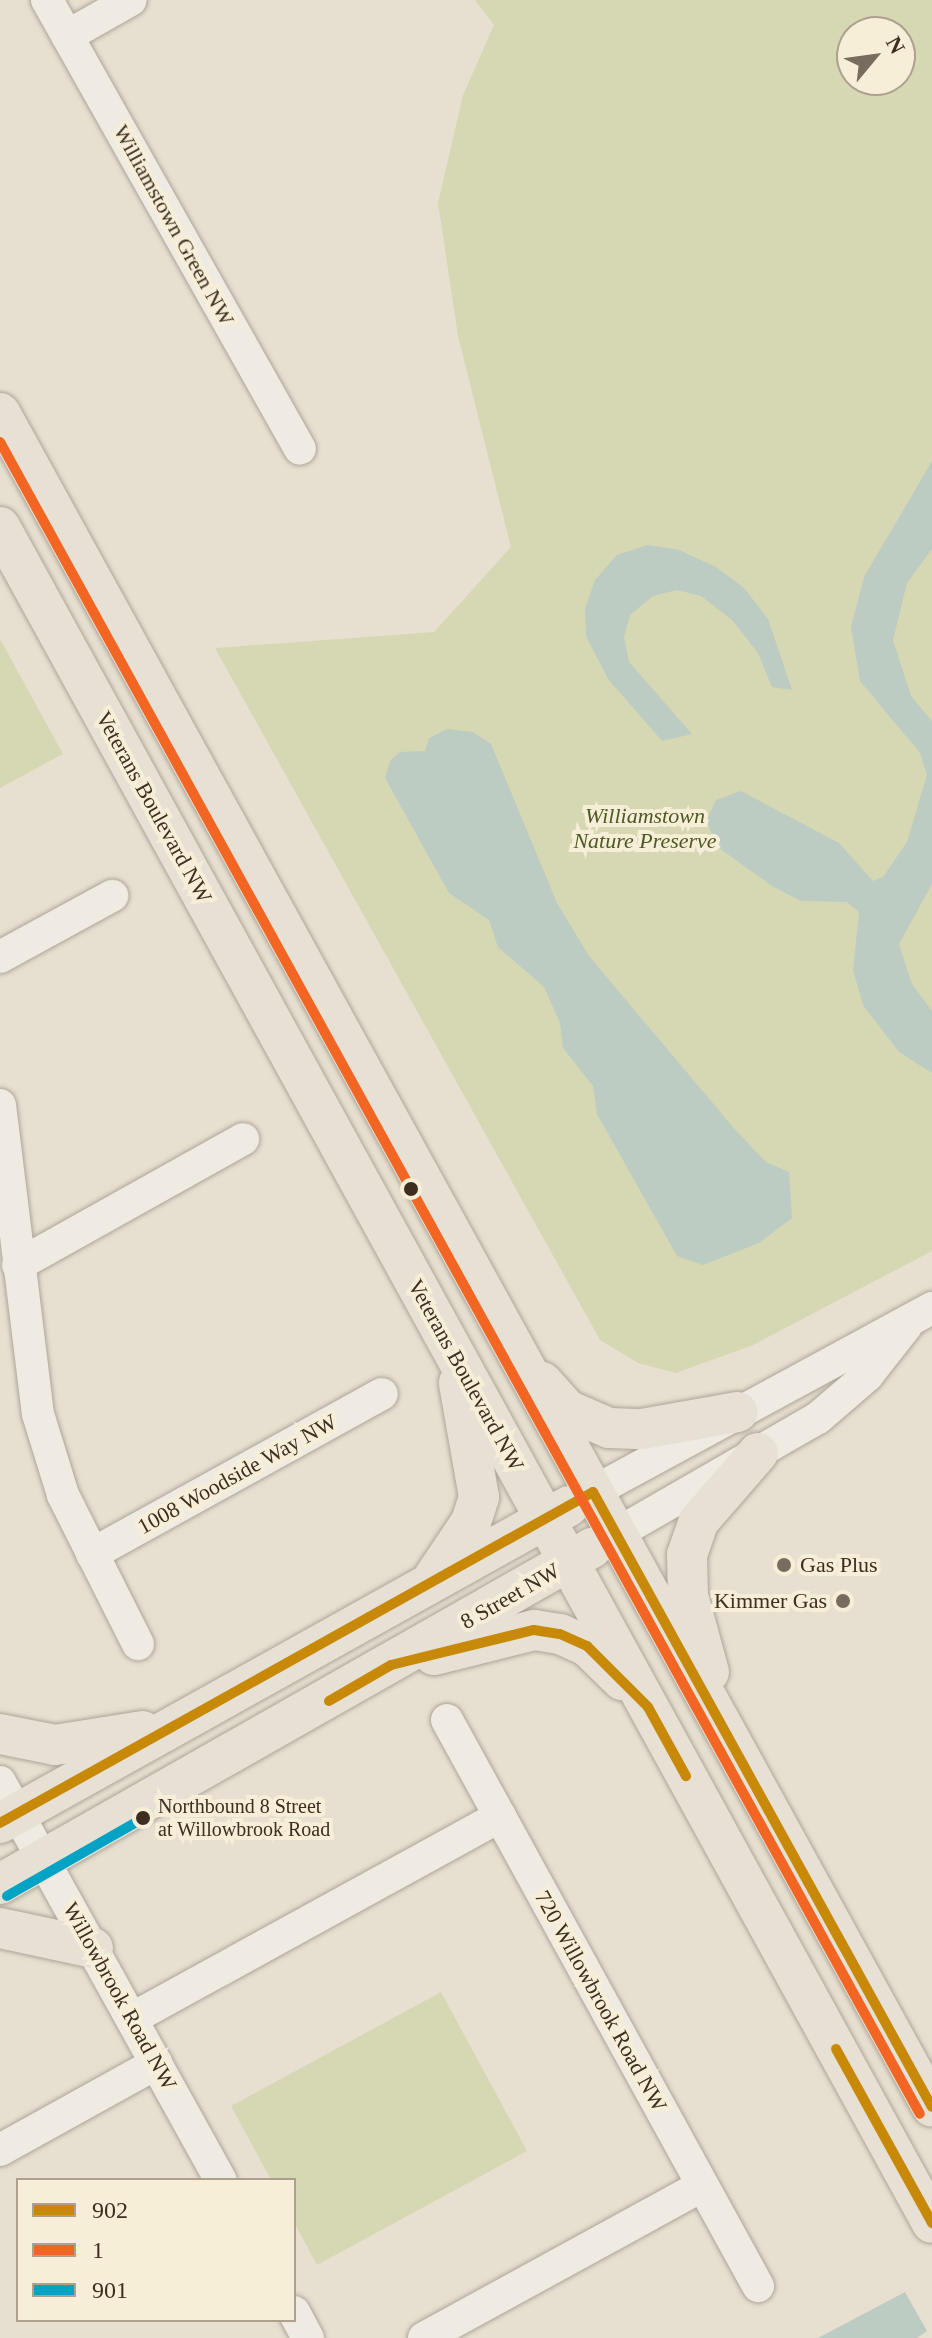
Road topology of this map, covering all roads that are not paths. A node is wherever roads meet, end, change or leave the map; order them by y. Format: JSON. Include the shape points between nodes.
{"nodes":[{"id":1,"x":47,"y":0,"type":"edge"},
{"id":2,"x":131,"y":0,"type":"edge"},
{"id":3,"x":67,"y":36,"type":"junction"},
{"id":4,"x":0,"y":413,"type":"edge"},
{"id":5,"x":300,"y":449,"type":"dead end"},
{"id":6,"x":0,"y":527,"type":"edge"},
{"id":7,"x":112,"y":896,"type":"dead end"},
{"id":8,"x":0,"y":957,"type":"edge"},
{"id":9,"x":0,"y":1105,"type":"edge"},
{"id":10,"x":243,"y":1139,"type":"dead end"},
{"id":11,"x":4,"y":1172,"type":"edge"},
{"id":12,"x":6,"y":1209,"type":"edge"},
{"id":13,"x":18,"y":1265,"type":"junction"},
{"id":14,"x":921,"y":1314,"type":"edge"},
{"id":15,"x":455,"y":1355,"type":"junction"},
{"id":16,"x":519,"y":1356,"type":"junction"},
{"id":17,"x":382,"y":1394,"type":"dead end"},
{"id":18,"x":737,"y":1412,"type":"junction"},
{"id":19,"x":758,"y":1453,"type":"junction"},
{"id":20,"x":593,"y":1492,"type":"junction"},
{"id":21,"x":545,"y":1519,"type":"junction"},
{"id":22,"x":616,"y":1534,"type":"junction"},
{"id":23,"x":92,"y":1554,"type":"junction"},
{"id":24,"x":568,"y":1562,"type":"junction"},
{"id":25,"x":430,"y":1582,"type":"junction"},
{"id":26,"x":138,"y":1644,"type":"dead end"},
{"id":27,"x":391,"y":1665,"type":"junction"},
{"id":28,"x":648,"y":1707,"type":"junction"},
{"id":29,"x":447,"y":1720,"type":"dead end"},
{"id":30,"x":174,"y":1725,"type":"junction"},
{"id":31,"x":0,"y":1734,"type":"edge"},
{"id":32,"x":725,"y":1734,"type":"junction"},
{"id":33,"x":6,"y":1806,"type":"edge"},
{"id":34,"x":500,"y":1816,"type":"junction"},
{"id":35,"x":43,"y":1859,"type":"junction"},
{"id":36,"x":0,"y":1884,"type":"edge"},
{"id":37,"x":0,"y":1928,"type":"edge"},
{"id":38,"x":93,"y":1948,"type":"junction"},
{"id":39,"x":133,"y":2018,"type":"junction"},
{"id":40,"x":157,"y":2063,"type":"junction"},
{"id":41,"x":932,"y":2107,"type":"edge"},
{"id":42,"x":0,"y":2150,"type":"edge"},
{"id":43,"x":220,"y":2178,"type":"edge"},
{"id":44,"x":702,"y":2186,"type":"junction"},
{"id":45,"x":932,"y":2223,"type":"edge"},
{"id":46,"x":758,"y":2286,"type":"dead end"},
{"id":47,"x":296,"y":2316,"type":"edge"},
{"id":48,"x":308,"y":2338,"type":"edge"},
{"id":49,"x":424,"y":2338,"type":"edge"}],
"edges":[{"from":1,"to":3,"type":"street","name":"Williamstown Green NW"},
{"from":2,"to":3,"type":"street"},
{"from":3,"to":5,"type":"street","name":"Williamstown Green NW"},
{"from":4,"to":16,"type":"main road"},
{"from":6,"to":15,"type":"main road","name":"Veterans Boulevard NW"},
{"from":7,"to":8,"type":"street"},
{"from":9,"to":11,"type":"street"},
{"from":10,"to":13,"type":"street"},
{"from":11,"to":12,"type":"street"},
{"from":12,"to":13,"type":"street"},
{"from":13,"to":23,"type":"street","via":[[38,1414],[63,1495]]},
{"from":14,"to":18,"type":"street","name":"8 Street NW"},
{"from":14,"to":19,"type":"street","name":"8 Street NW","via":[[867,1376],[828,1410]]},
{"from":15,"to":21,"type":"main road","name":"Veterans Boulevard NW"},
{"from":15,"to":25,"type":"main road","via":[[479,1497],[471,1522]]},
{"from":16,"to":18,"type":"main road","via":[[567,1410],[609,1428],[642,1429]]},
{"from":16,"to":20,"type":"main road"},
{"from":17,"to":23,"type":"street","name":"1008 Woodside Way NW"},
{"from":18,"to":20,"type":"street","name":"8 Street NW"},
{"from":19,"to":22,"type":"street","name":"8 Street NW"},
{"from":19,"to":32,"type":"main road","via":[[699,1521],[687,1555],[688,1596]]},
{"from":20,"to":21,"type":"main road","name":"8 Street NW"},
{"from":20,"to":22,"type":"main road"},
{"from":21,"to":24,"type":"main road","name":"Veterans Boulevard NW"},
{"from":21,"to":25,"type":"main road","name":"8 Street NW"},
{"from":22,"to":24,"type":"main road","name":"8 Street NW"},
{"from":22,"to":32,"type":"main road"},
{"from":23,"to":26,"type":"street"},
{"from":24,"to":27,"type":"main road","name":"8 Street NW"},
{"from":24,"to":28,"type":"main road","name":"Veterans Boulevard NW"},
{"from":25,"to":30,"type":"main road","name":"8 Street NW"},
{"from":27,"to":28,"type":"main road","via":[[534,1630],[560,1634],[587,1646]]},
{"from":27,"to":35,"type":"main road","name":"8 Street NW"},
{"from":28,"to":45,"type":"main road","name":"Veterans Boulevard NW"},
{"from":29,"to":34,"type":"street","name":"720 Willowbrook Road NW"},
{"from":30,"to":31,"type":"main road","via":[[55,1745]]},
{"from":30,"to":33,"type":"main road","name":"8 Street NW"},
{"from":32,"to":41,"type":"main road"},
{"from":33,"to":35,"type":"street","name":"Willowbrook Road NW"},
{"from":34,"to":39,"type":"street"},
{"from":34,"to":44,"type":"street","name":"720 Willowbrook Road NW"},
{"from":35,"to":36,"type":"main road","name":"8 Street NW"},
{"from":35,"to":38,"type":"street","name":"Willowbrook Road NW"},
{"from":37,"to":38,"type":"main road"},
{"from":38,"to":39,"type":"street","name":"Willowbrook Road NW"},
{"from":39,"to":40,"type":"street","name":"Willowbrook Road NW"},
{"from":40,"to":42,"type":"street"},
{"from":40,"to":43,"type":"street","name":"Willowbrook Road NW"},
{"from":44,"to":46,"type":"street","name":"720 Willowbrook Road NW"},
{"from":44,"to":49,"type":"street"},
{"from":47,"to":48,"type":"street"}]}
